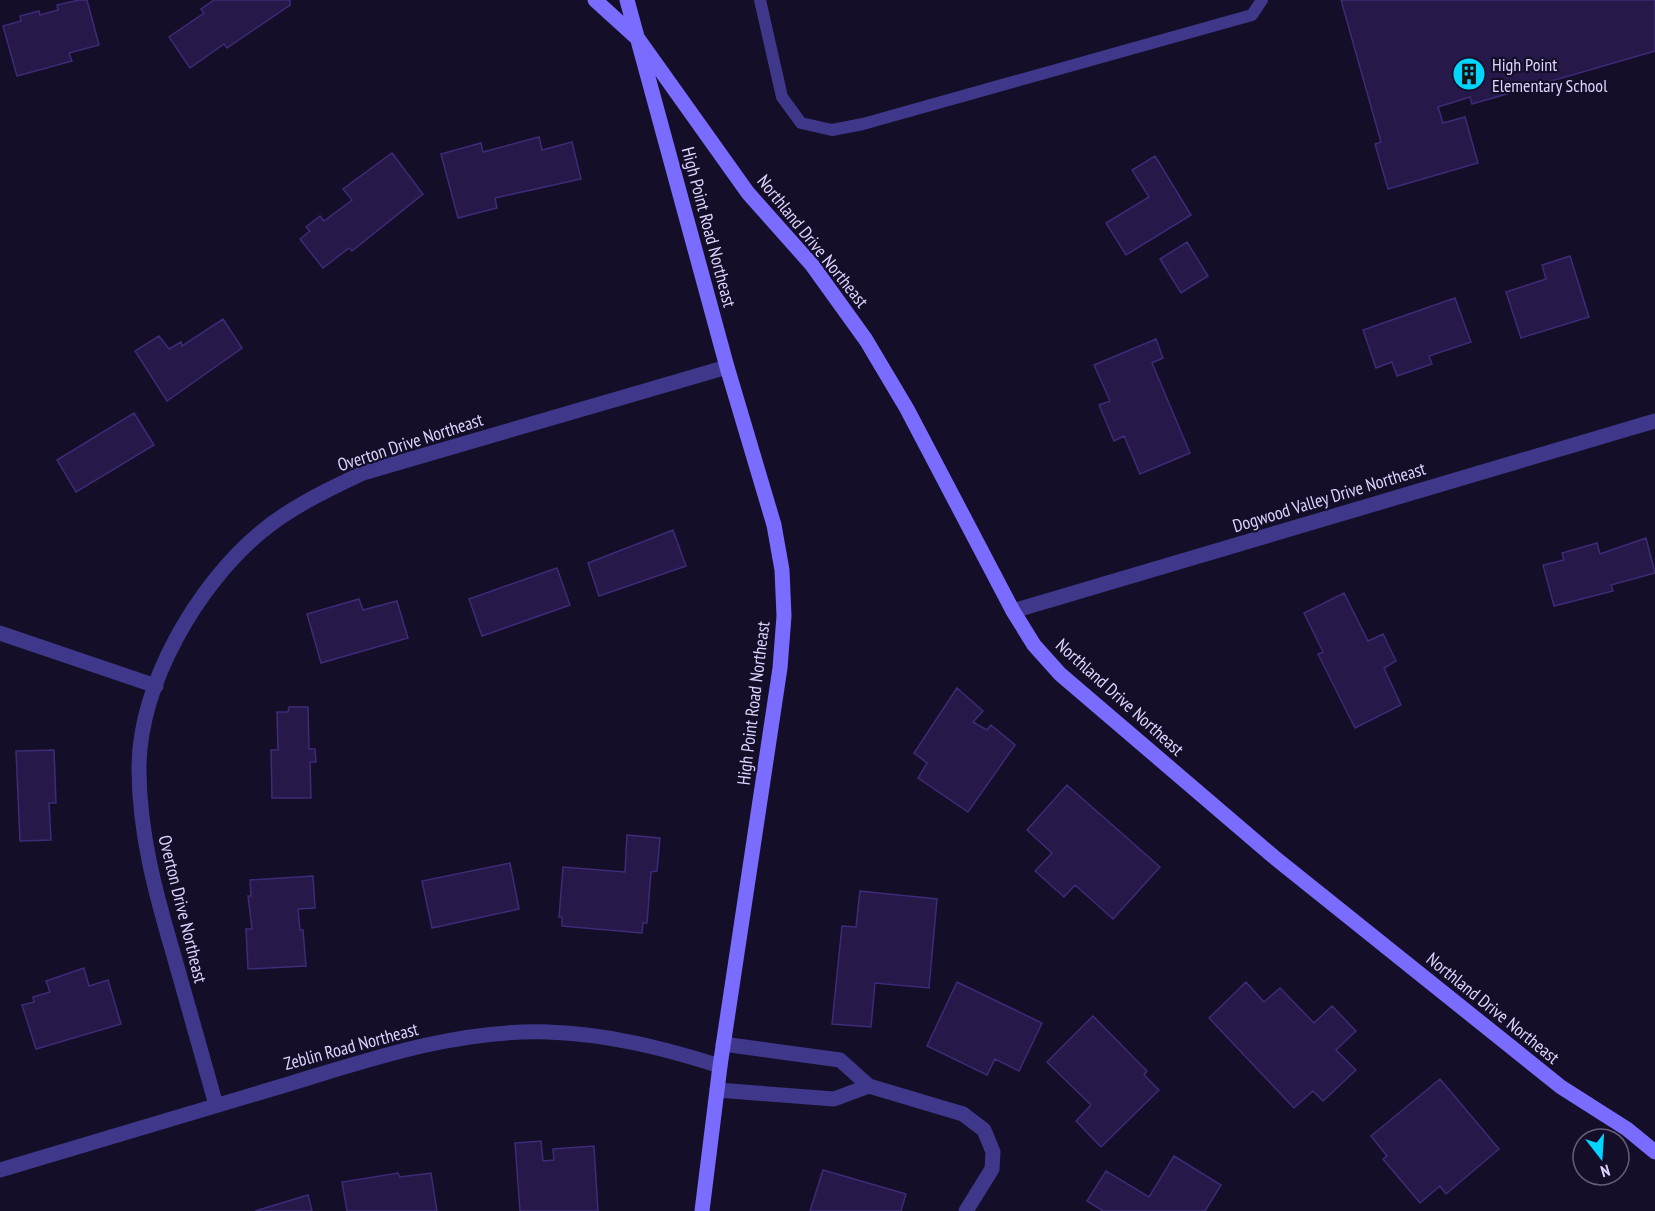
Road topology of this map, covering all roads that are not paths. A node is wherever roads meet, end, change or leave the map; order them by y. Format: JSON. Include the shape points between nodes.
{"nodes":[{"id":1,"x":596,"y":0,"type":"edge"},
{"id":2,"x":627,"y":0,"type":"edge"},
{"id":3,"x":760,"y":0,"type":"edge"},
{"id":4,"x":1262,"y":0,"type":"edge"},
{"id":5,"x":639,"y":40,"type":"junction"},
{"id":6,"x":726,"y":367,"type":"junction"},
{"id":7,"x":1655,"y":421,"type":"edge"},
{"id":8,"x":1013,"y":611,"type":"junction"},
{"id":9,"x":0,"y":633,"type":"edge"},
{"id":10,"x":156,"y":686,"type":"junction"},
{"id":11,"x":723,"y":1044,"type":"junction"},
{"id":12,"x":720,"y":1066,"type":"junction"},
{"id":13,"x":869,"y":1086,"type":"junction"},
{"id":14,"x":717,"y":1090,"type":"junction"},
{"id":15,"x":216,"y":1105,"type":"junction"},
{"id":16,"x":1655,"y":1152,"type":"edge"},
{"id":17,"x":0,"y":1170,"type":"edge"},
{"id":18,"x":702,"y":1211,"type":"edge"},
{"id":19,"x":966,"y":1211,"type":"edge"}],
"edges":[{"from":1,"to":5,"type":"street","name":"Northland Drive Northeast"},
{"from":2,"to":5,"type":"street","name":"High Point Road Northeast"},
{"from":3,"to":4,"type":"lane","via":[[782,97],[801,123],[832,130],[1252,15]]},
{"from":5,"to":6,"type":"street","name":"High Point Road Northeast"},
{"from":5,"to":8,"type":"street","name":"Northland Drive Northeast","via":[[748,193],[812,265],[866,340],[907,409]]},
{"from":6,"to":10,"type":"street","name":"Overton Drive Northeast","via":[[363,473],[314,495],[261,532],[215,578],[179,632]]},
{"from":6,"to":11,"type":"street","name":"High Point Road Northeast","via":[[774,525],[782,570],[784,616],[780,668]]},
{"from":7,"to":8,"type":"street","name":"Dogwood Valley Drive Northeast"},
{"from":8,"to":16,"type":"street","name":"Northland Drive Northeast","via":[[1034,645],[1059,674],[1274,857],[1561,1087]]},
{"from":9,"to":10,"type":"street"},
{"from":10,"to":15,"type":"street","name":"Overton Drive Northeast","via":[[139,767],[144,834],[155,890]]},
{"from":11,"to":12,"type":"street","name":"High Point Road Northeast"},
{"from":11,"to":13,"type":"street","via":[[840,1060]]},
{"from":12,"to":14,"type":"street","name":"High Point Road Northeast"},
{"from":12,"to":15,"type":"street","name":"Zeblin Road Northeast","via":[[661,1047],[609,1037],[494,1033],[406,1049]]},
{"from":13,"to":14,"type":"street","via":[[834,1099]]},
{"from":13,"to":19,"type":"street","via":[[963,1114],[984,1130],[993,1152],[992,1169]]},
{"from":14,"to":18,"type":"street","name":"High Point Road Northeast"},
{"from":15,"to":17,"type":"street","name":"Zeblin Road Northeast"}]}
